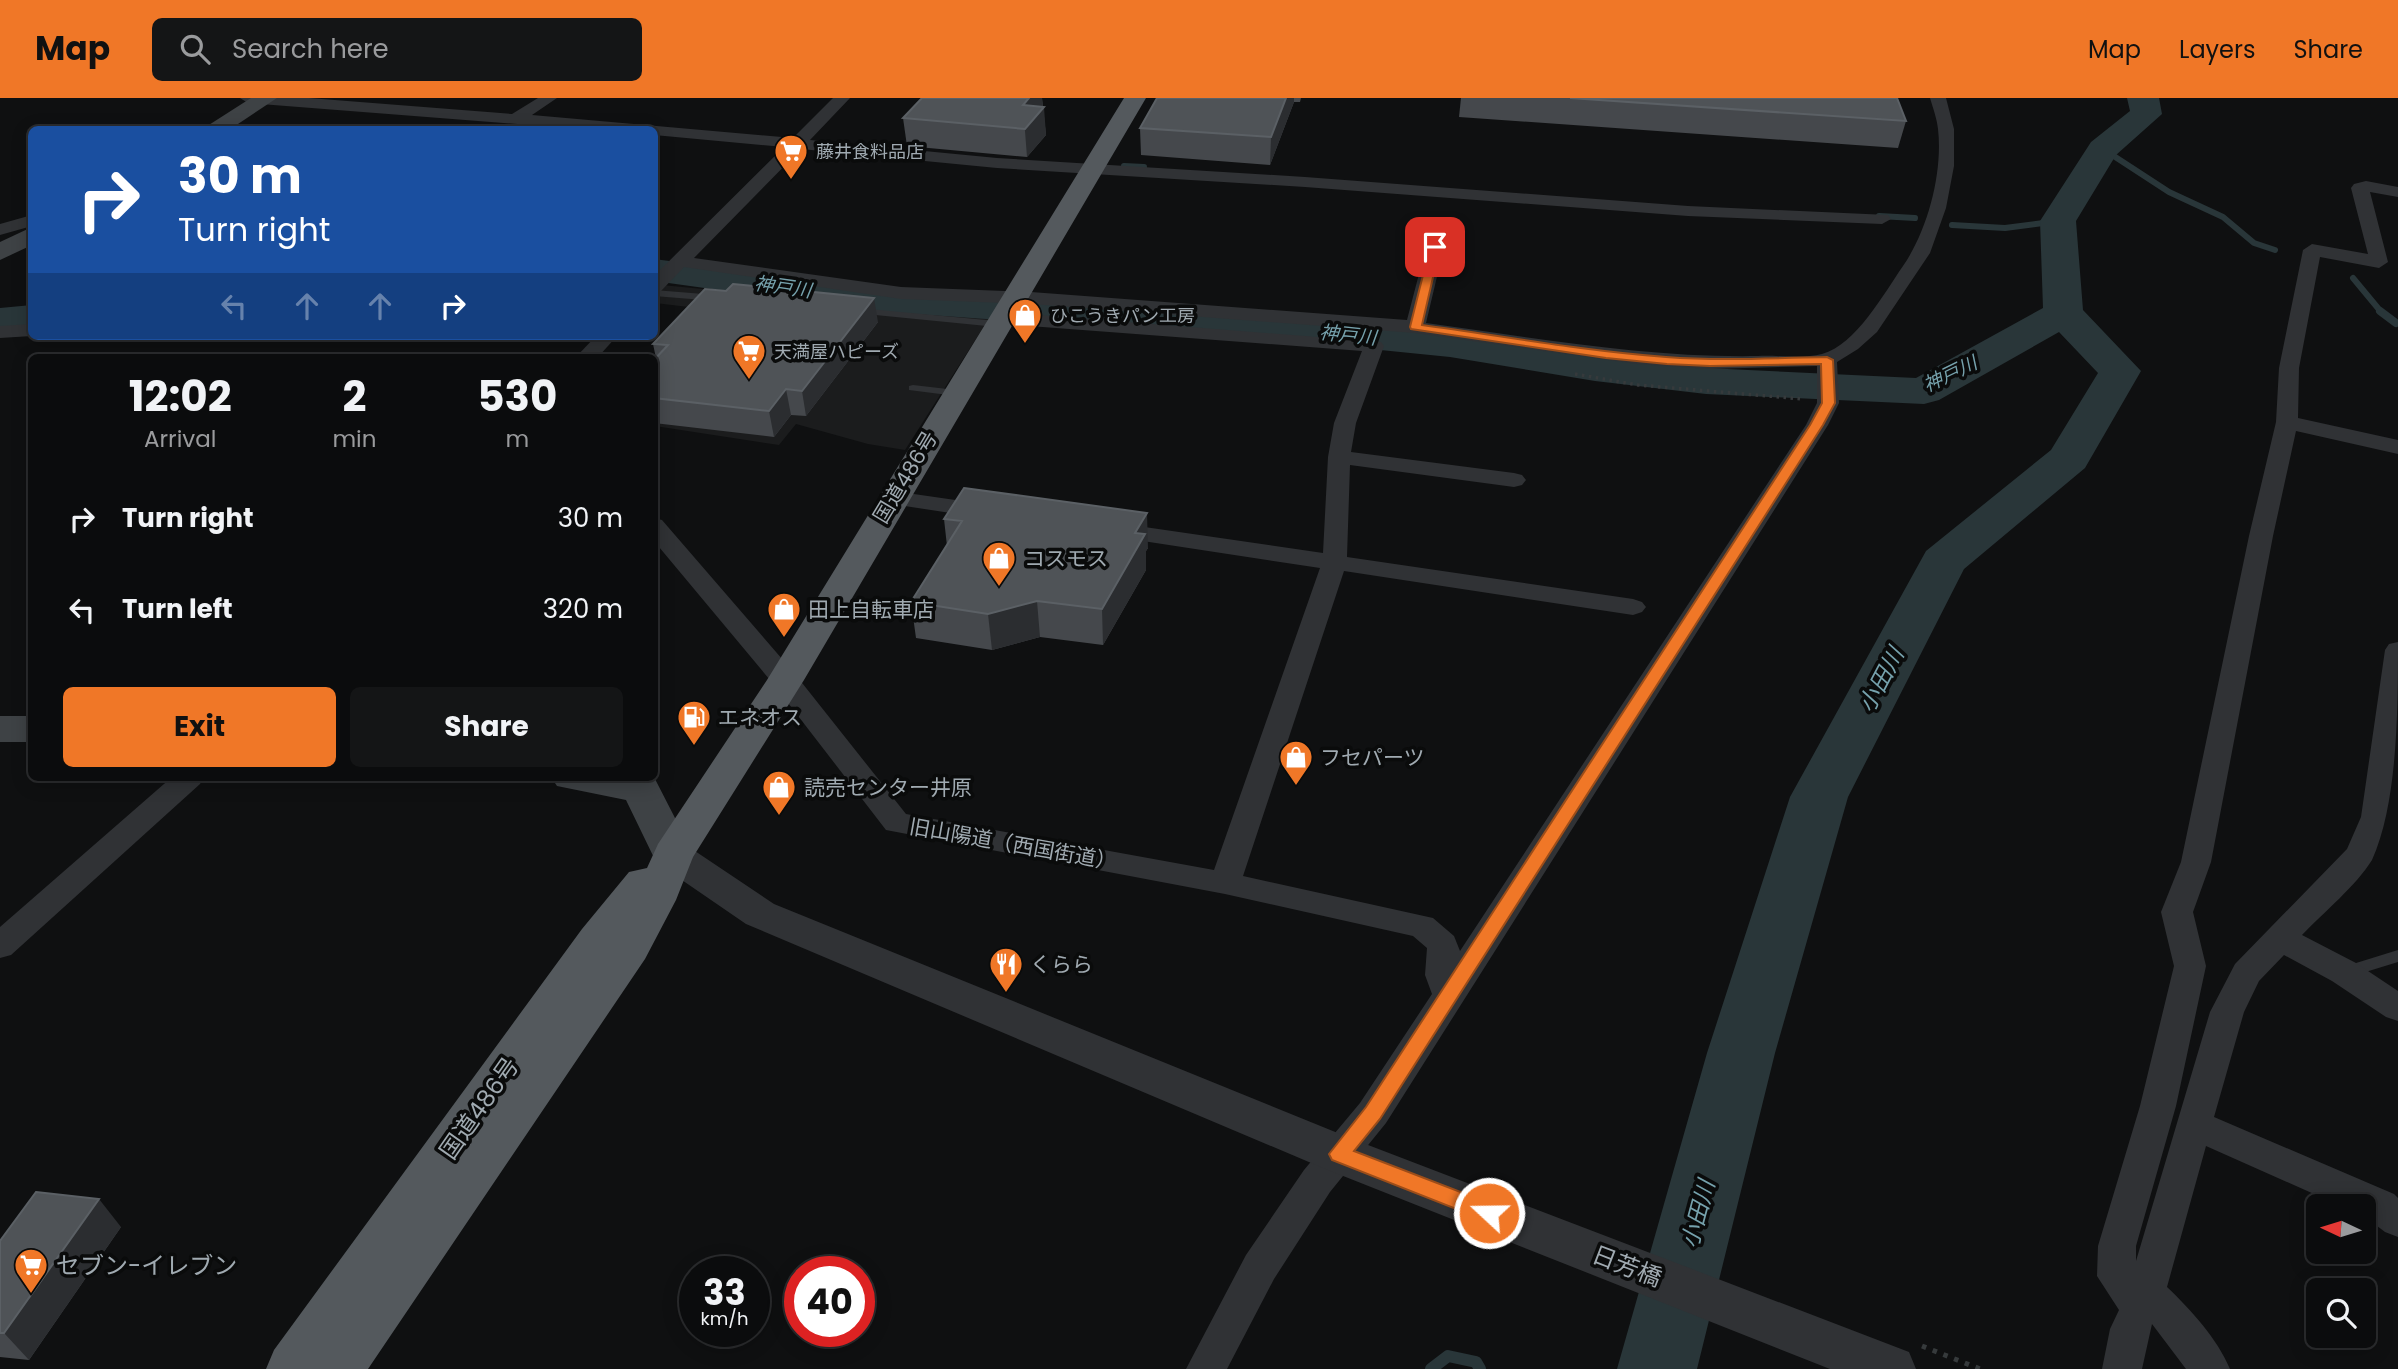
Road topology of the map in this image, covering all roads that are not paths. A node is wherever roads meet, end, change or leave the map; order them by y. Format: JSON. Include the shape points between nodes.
{"nodes":[{"id":1,"x":260,"y":98,"type":"edge"},
{"id":2,"x":550,"y":98,"type":"edge"},
{"id":3,"x":842,"y":98,"type":"edge"},
{"id":4,"x":1135,"y":98,"type":"edge"},
{"id":5,"x":1938,"y":98,"type":"edge"},
{"id":6,"x":481,"y":116,"type":"junction"},
{"id":7,"x":516,"y":118,"type":"junction"},
{"id":8,"x":218,"y":126,"type":"edge"},
{"id":9,"x":467,"y":126,"type":"edge"},
{"id":10,"x":606,"y":126,"type":"edge"},
{"id":11,"x":658,"y":131,"type":"edge"},
{"id":12,"x":797,"y":143,"type":"junction"},
{"id":13,"x":1091,"y":168,"type":"junction"},
{"id":14,"x":2398,"y":192,"type":"edge"},
{"id":15,"x":1882,"y":219,"type":"dead end"},
{"id":16,"x":28,"y":221,"type":"edge"},
{"id":17,"x":0,"y":230,"type":"edge"},
{"id":18,"x":28,"y":236,"type":"edge"},
{"id":19,"x":1435,"y":247,"type":"dead end"},
{"id":20,"x":0,"y":252,"type":"edge"},
{"id":21,"x":663,"y":279,"type":"edge"},
{"id":22,"x":721,"y":299,"type":"edge"},
{"id":23,"x":841,"y":310,"type":"edge"},
{"id":24,"x":1005,"y":311,"type":"junction"},
{"id":25,"x":1415,"y":327,"type":"junction"},
{"id":26,"x":28,"y":330,"type":"edge"},
{"id":27,"x":0,"y":332,"type":"edge"},
{"id":28,"x":603,"y":340,"type":"edge"},
{"id":29,"x":589,"y":354,"type":"edge"},
{"id":30,"x":1827,"y":364,"type":"junction"},
{"id":31,"x":912,"y":388,"type":"dead end"},
{"id":32,"x":956,"y":393,"type":"junction"},
{"id":33,"x":2287,"y":423,"type":"junction"},
{"id":34,"x":2398,"y":447,"type":"edge"},
{"id":35,"x":1339,"y":457,"type":"junction"},
{"id":36,"x":1514,"y":480,"type":"dead end"},
{"id":37,"x":893,"y":498,"type":"junction"},
{"id":38,"x":1009,"y":515,"type":"edge"},
{"id":39,"x":1090,"y":526,"type":"edge"},
{"id":40,"x":658,"y":530,"type":"edge"},
{"id":41,"x":1335,"y":561,"type":"junction"},
{"id":42,"x":1633,"y":607,"type":"dead end"},
{"id":43,"x":2398,"y":650,"type":"edge"},
{"id":44,"x":785,"y":680,"type":"junction"},
{"id":45,"x":0,"y":729,"type":"edge"},
{"id":46,"x":28,"y":729,"type":"edge"},
{"id":47,"x":186,"y":781,"type":"edge"},
{"id":48,"x":616,"y":781,"type":"edge"},
{"id":49,"x":638,"y":783,"type":"edge"},
{"id":50,"x":673,"y":855,"type":"junction"},
{"id":51,"x":1225,"y":883,"type":"junction"},
{"id":52,"x":2280,"y":938,"type":"junction"},
{"id":53,"x":0,"y":946,"type":"edge"},
{"id":54,"x":2398,"y":956,"type":"edge"},
{"id":55,"x":2344,"y":972,"type":"junction"},
{"id":56,"x":1449,"y":996,"type":"junction"},
{"id":57,"x":2398,"y":1007,"type":"edge"},
{"id":58,"x":2193,"y":1124,"type":"junction"},
{"id":59,"x":1351,"y":1159,"type":"junction"},
{"id":60,"x":2398,"y":1220,"type":"edge"},
{"id":61,"x":2142,"y":1299,"type":"junction"},
{"id":62,"x":294,"y":1369,"type":"edge"},
{"id":63,"x":336,"y":1369,"type":"edge"},
{"id":64,"x":1206,"y":1369,"type":"edge"},
{"id":65,"x":1891,"y":1369,"type":"edge"},
{"id":66,"x":2122,"y":1369,"type":"edge"},
{"id":67,"x":2210,"y":1369,"type":"edge"}],
"edges":[{"from":1,"to":6,"type":"street"},
{"from":1,"to":8,"type":"main road"},
{"from":2,"to":7,"type":"street"},
{"from":3,"to":12,"type":"street"},
{"from":4,"to":13,"type":"highway","name":"国道486号"},
{"from":5,"to":30,"type":"street","via":[[1946,129],[1946,166],[1921,253],[1870,328]]},
{"from":6,"to":7,"type":"street"},
{"from":6,"to":9,"type":"street"},
{"from":7,"to":10,"type":"street"},
{"from":11,"to":12,"type":"street"},
{"from":12,"to":13,"type":"street"},
{"from":12,"to":21,"type":"street"},
{"from":13,"to":15,"type":"street","via":[[1688,211]]},
{"from":13,"to":24,"type":"highway","name":"国道486号"},
{"from":14,"to":33,"type":"street","via":[[2360,188],[2379,262],[2312,250],[2289,368]]},
{"from":16,"to":17,"type":"street"},
{"from":18,"to":20,"type":"main road"},
{"from":19,"to":25,"type":"street"},
{"from":21,"to":22,"type":"lane"},
{"from":21,"to":24,"type":"street","via":[[783,278]]},
{"from":23,"to":24,"type":"lane"},
{"from":24,"to":25,"type":"street"},
{"from":24,"to":32,"type":"highway","name":"国道486号"},
{"from":24,"to":35,"type":"street","via":[[1374,346],[1345,423]]},
{"from":25,"to":30,"type":"street","via":[[1647,359]]},
{"from":26,"to":27,"type":"street"},
{"from":28,"to":29,"type":"street"},
{"from":30,"to":56,"type":"street","via":[[1829,403],[1816,425]]},
{"from":31,"to":32,"type":"lane"},
{"from":32,"to":37,"type":"highway","name":"国道486号"},
{"from":33,"to":34,"type":"street"},
{"from":33,"to":61,"type":"street","via":[[2196,862],[2177,912],[2190,966],[2158,1106],[2117,1246],[2116,1276]]},
{"from":35,"to":36,"type":"street"},
{"from":35,"to":41,"type":"street"},
{"from":37,"to":38,"type":"street"},
{"from":37,"to":44,"type":"highway","name":"国道486号"},
{"from":39,"to":41,"type":"street"},
{"from":40,"to":44,"type":"street","name":"旧山陽道（西国街道）"},
{"from":41,"to":42,"type":"street"},
{"from":41,"to":51,"type":"street"},
{"from":43,"to":52,"type":"street","via":[[2376,817],[2360,855]]},
{"from":44,"to":50,"type":"highway","name":"国道486号"},
{"from":44,"to":51,"type":"street","name":"旧山陽道（西国街道）","via":[[897,822]]},
{"from":45,"to":46,"type":"main road"},
{"from":47,"to":53,"type":"street"},
{"from":48,"to":49,"type":"main road"},
{"from":49,"to":50,"type":"main road"},
{"from":50,"to":59,"type":"street","name":"日芳橋","via":[[760,914]]},
{"from":50,"to":62,"type":"highway","name":"国道486号","via":[[634,894],[598,941]]},
{"from":50,"to":63,"type":"highway","name":"国道486号","via":[[656,900],[629,947]]},
{"from":51,"to":56,"type":"street","name":"旧山陽道（西国街道）","via":[[1422,926],[1440,937],[1445,947],[1440,980]]},
{"from":52,"to":55,"type":"street"},
{"from":52,"to":58,"type":"street","via":[[2247,973],[2227,1012]]},
{"from":54,"to":55,"type":"lane"},
{"from":55,"to":57,"type":"street"},
{"from":56,"to":59,"type":"street","via":[[1373,1113]]},
{"from":58,"to":60,"type":"street","via":[[2381,1206]]},
{"from":58,"to":61,"type":"street"},
{"from":59,"to":64,"type":"street","via":[[1317,1181],[1260,1267]]},
{"from":59,"to":65,"type":"street","name":"日芳橋"},
{"from":61,"to":66,"type":"street"},
{"from":61,"to":67,"type":"street","via":[[2175,1321]]}]}
